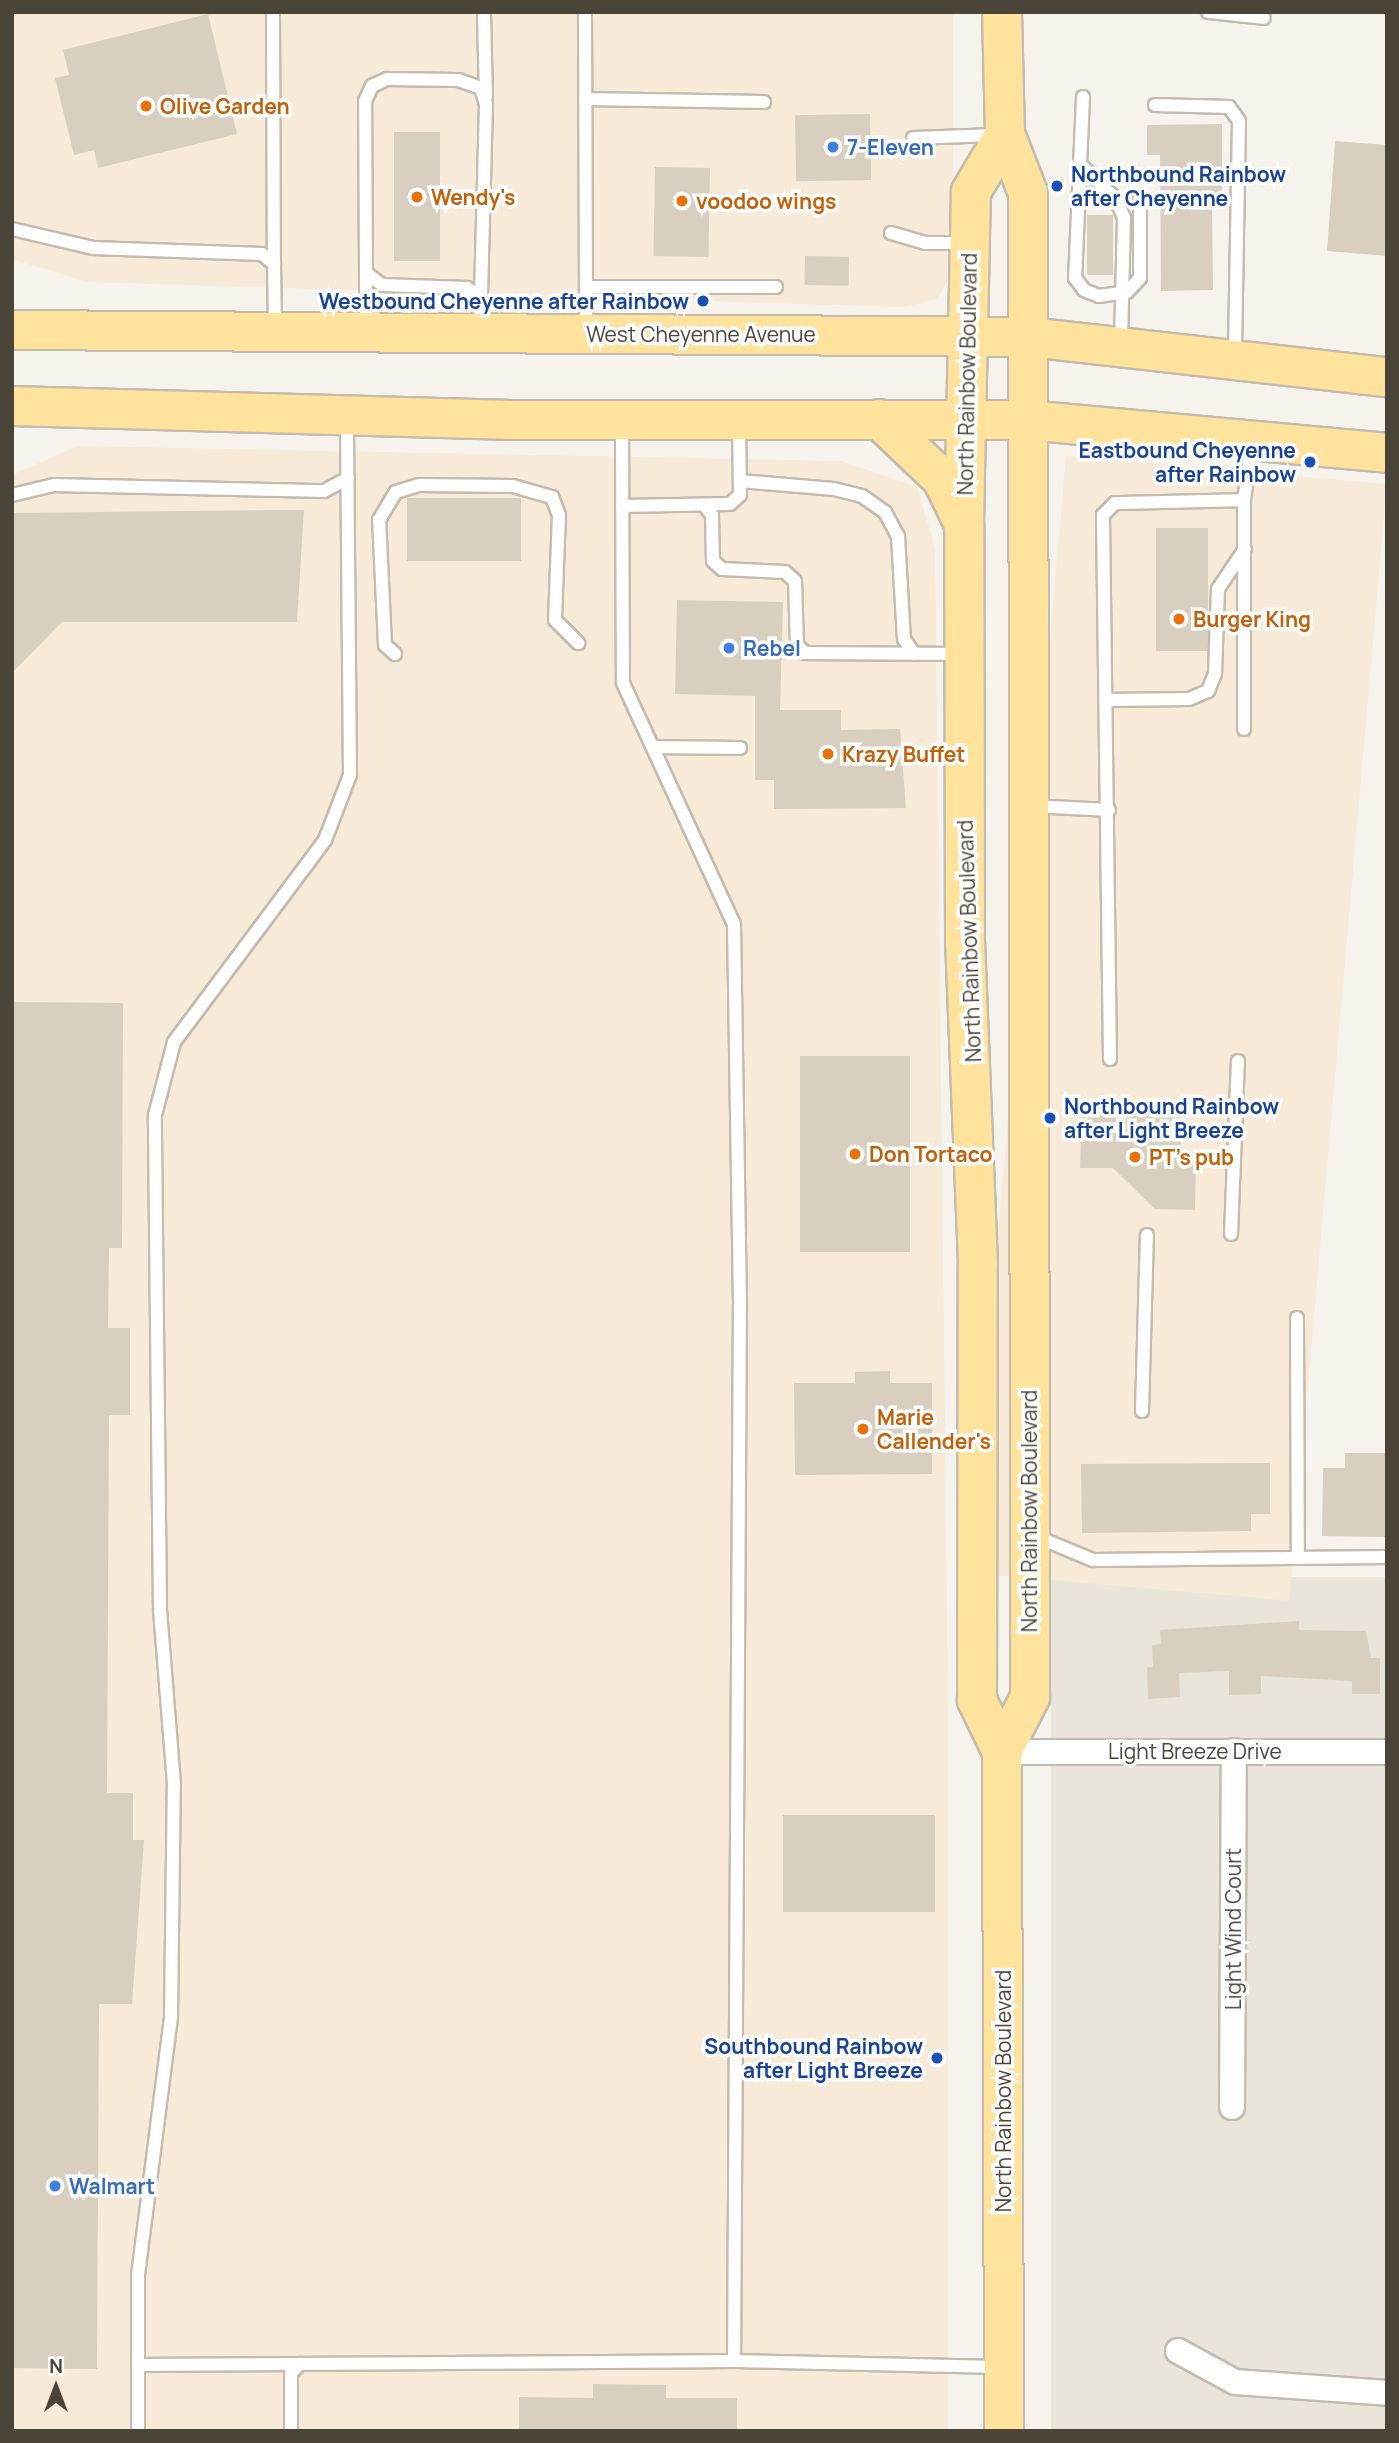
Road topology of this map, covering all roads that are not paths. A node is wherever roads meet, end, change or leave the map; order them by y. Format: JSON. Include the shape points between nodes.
{"nodes":[{"id":1,"x":273,"y":12,"type":"edge"},
{"id":2,"x":585,"y":12,"type":"edge"},
{"id":3,"x":1002,"y":12,"type":"edge"},
{"id":4,"x":1208,"y":12,"type":"edge"},
{"id":5,"x":485,"y":16,"type":"dead end"},
{"id":6,"x":1264,"y":18,"type":"dead end"},
{"id":7,"x":1083,"y":97,"type":"dead end"},
{"id":8,"x":585,"y":99,"type":"junction"},
{"id":9,"x":764,"y":102,"type":"dead end"},
{"id":10,"x":486,"y":104,"type":"junction"},
{"id":11,"x":1155,"y":106,"type":"dead end"},
{"id":12,"x":1005,"y":134,"type":"junction"},
{"id":13,"x":913,"y":138,"type":"dead end"},
{"id":14,"x":1083,"y":167,"type":"junction"},
{"id":15,"x":1140,"y":197,"type":"dead end"},
{"id":16,"x":12,"y":229,"type":"edge"},
{"id":17,"x":891,"y":233,"type":"dead end"},
{"id":18,"x":970,"y":243,"type":"junction"},
{"id":19,"x":274,"y":264,"type":"junction"},
{"id":20,"x":366,"y":273,"type":"junction"},
{"id":21,"x":587,"y":288,"type":"junction"},
{"id":22,"x":776,"y":288,"type":"dead end"},
{"id":23,"x":1127,"y":292,"type":"junction"},
{"id":24,"x":480,"y":315,"type":"junction"},
{"id":25,"x":12,"y":330,"type":"edge"},
{"id":26,"x":275,"y":331,"type":"junction"},
{"id":27,"x":366,"y":331,"type":"junction"},
{"id":28,"x":586,"y":334,"type":"junction"},
{"id":29,"x":968,"y":336,"type":"junction"},
{"id":30,"x":1028,"y":337,"type":"junction"},
{"id":31,"x":1121,"y":347,"type":"junction"},
{"id":32,"x":1235,"y":361,"type":"junction"},
{"id":33,"x":1387,"y":377,"type":"edge"},
{"id":34,"x":12,"y":407,"type":"edge"},
{"id":35,"x":346,"y":414,"type":"junction"},
{"id":36,"x":739,"y":418,"type":"junction"},
{"id":37,"x":622,"y":419,"type":"junction"},
{"id":38,"x":879,"y":419,"type":"junction"},
{"id":39,"x":966,"y":419,"type":"junction"},
{"id":40,"x":1026,"y":420,"type":"junction"},
{"id":41,"x":1253,"y":440,"type":"junction"},
{"id":42,"x":1387,"y":453,"type":"edge"},
{"id":43,"x":348,"y":478,"type":"junction"},
{"id":44,"x":740,"y":481,"type":"junction"},
{"id":45,"x":12,"y":495,"type":"edge"},
{"id":46,"x":1244,"y":500,"type":"junction"},
{"id":47,"x":704,"y":505,"type":"junction"},
{"id":48,"x":622,"y":506,"type":"junction"},
{"id":49,"x":964,"y":523,"type":"junction"},
{"id":50,"x":1245,"y":549,"type":"junction"},
{"id":51,"x":578,"y":643,"type":"dead end"},
{"id":52,"x":395,"y":653,"type":"dead end"},
{"id":53,"x":914,"y":654,"type":"junction"},
{"id":54,"x":964,"y":654,"type":"junction"},
{"id":55,"x":1105,"y":701,"type":"junction"},
{"id":56,"x":1244,"y":729,"type":"dead end"},
{"id":57,"x":653,"y":747,"type":"junction"},
{"id":58,"x":740,"y":748,"type":"dead end"},
{"id":59,"x":1027,"y":806,"type":"junction"},
{"id":60,"x":1109,"y":810,"type":"junction"},
{"id":61,"x":1110,"y":1059,"type":"dead end"},
{"id":62,"x":1237,"y":1061,"type":"dead end"},
{"id":63,"x":1231,"y":1234,"type":"dead end"},
{"id":64,"x":1147,"y":1235,"type":"dead end"},
{"id":65,"x":1297,"y":1318,"type":"dead end"},
{"id":66,"x":978,"y":1319,"type":"junction"},
{"id":67,"x":1028,"y":1321,"type":"junction"},
{"id":68,"x":1142,"y":1410,"type":"dead end"},
{"id":69,"x":1028,"y":1533,"type":"junction"},
{"id":70,"x":1387,"y":1557,"type":"edge"},
{"id":71,"x":1298,"y":1558,"type":"junction"},
{"id":72,"x":1234,"y":1751,"type":"junction"},
{"id":73,"x":1002,"y":1752,"type":"junction"},
{"id":74,"x":1387,"y":1752,"type":"edge"},
{"id":75,"x":1232,"y":2107,"type":"dead end"},
{"id":76,"x":1178,"y":2351,"type":"dead end"},
{"id":77,"x":734,"y":2361,"type":"junction"},
{"id":78,"x":300,"y":2364,"type":"junction"},
{"id":79,"x":138,"y":2365,"type":"junction"},
{"id":80,"x":1004,"y":2367,"type":"junction"},
{"id":81,"x":1387,"y":2393,"type":"edge"},
{"id":82,"x":138,"y":2431,"type":"edge"},
{"id":83,"x":291,"y":2431,"type":"edge"},
{"id":84,"x":1004,"y":2431,"type":"edge"}],
"edges":[{"from":1,"to":19,"type":"lane"},
{"from":2,"to":8,"type":"lane"},
{"from":3,"to":12,"type":"main road","name":"North Rainbow Boulevard"},
{"from":4,"to":6,"type":"lane"},
{"from":5,"to":10,"type":"lane"},
{"from":7,"to":14,"type":"lane"},
{"from":8,"to":9,"type":"lane"},
{"from":8,"to":21,"type":"lane"},
{"from":10,"to":20,"type":"lane","via":[[481,88],[458,79],[387,79],[372,86],[365,101]]},
{"from":10,"to":24,"type":"lane"},
{"from":11,"to":32,"type":"lane","via":[[1229,107],[1239,121]]},
{"from":12,"to":13,"type":"lane"},
{"from":12,"to":18,"type":"main road","name":"North Rainbow Boulevard","via":[[971,192]]},
{"from":12,"to":30,"type":"main road","name":"North Rainbow Boulevard","via":[[1028,193]]},
{"from":14,"to":23,"type":"lane","via":[[1121,207]]},
{"from":14,"to":23,"type":"lane","via":[[1076,189],[1075,278],[1099,296]]},
{"from":15,"to":23,"type":"lane","via":[[1140,278]]},
{"from":16,"to":19,"type":"lane","via":[[93,248],[262,254]]},
{"from":17,"to":18,"type":"lane","via":[[925,243]]},
{"from":18,"to":29,"type":"main road","name":"North Rainbow Boulevard"},
{"from":19,"to":26,"type":"lane"},
{"from":20,"to":24,"type":"lane","via":[[382,285],[467,288]]},
{"from":20,"to":27,"type":"lane"},
{"from":21,"to":22,"type":"lane"},
{"from":21,"to":28,"type":"lane"},
{"from":23,"to":31,"type":"lane"},
{"from":24,"to":27,"type":"main road","name":"West Cheyenne Avenue"},
{"from":24,"to":28,"type":"main road","name":"West Cheyenne Avenue"},
{"from":25,"to":26,"type":"main road","name":"West Cheyenne Avenue"},
{"from":26,"to":27,"type":"main road","name":"West Cheyenne Avenue"},
{"from":28,"to":29,"type":"main road","name":"West Cheyenne Avenue"},
{"from":29,"to":30,"type":"main road","name":"West Cheyenne Avenue"},
{"from":29,"to":39,"type":"main road","name":"North Rainbow Boulevard"},
{"from":30,"to":31,"type":"main road","name":"West Cheyenne Avenue"},
{"from":30,"to":40,"type":"main road","name":"North Rainbow Boulevard"},
{"from":31,"to":32,"type":"main road","name":"West Cheyenne Avenue"},
{"from":32,"to":33,"type":"main road","name":"West Cheyenne Avenue"},
{"from":34,"to":35,"type":"main road"},
{"from":35,"to":37,"type":"main road"},
{"from":35,"to":43,"type":"lane"},
{"from":36,"to":37,"type":"main road"},
{"from":36,"to":38,"type":"main road"},
{"from":36,"to":44,"type":"lane"},
{"from":37,"to":48,"type":"lane"},
{"from":38,"to":39,"type":"main road"},
{"from":38,"to":49,"type":"main road","via":[[942,479]]},
{"from":39,"to":40,"type":"main road"},
{"from":39,"to":49,"type":"main road","name":"North Rainbow Boulevard"},
{"from":40,"to":41,"type":"main road"},
{"from":40,"to":59,"type":"main road","name":"North Rainbow Boulevard"},
{"from":41,"to":42,"type":"main road"},
{"from":41,"to":46,"type":"lane"},
{"from":43,"to":45,"type":"lane","via":[[324,491],[54,485]]},
{"from":43,"to":79,"type":"lane","via":[[350,775],[325,840],[174,1042],[155,1115],[160,1611],[174,1784],[171,2016],[138,2275]]},
{"from":44,"to":47,"type":"lane","via":[[740,495],[730,504]]},
{"from":44,"to":53,"type":"lane","via":[[834,489],[862,496],[885,512],[898,536],[904,639]]},
{"from":46,"to":50,"type":"lane"},
{"from":46,"to":55,"type":"lane","via":[[1108,507]]},
{"from":47,"to":48,"type":"lane"},
{"from":47,"to":53,"type":"lane","via":[[712,515],[713,561],[722,569],[785,572],[795,581],[797,645],[805,653]]},
{"from":48,"to":57,"type":"lane","via":[[623,683]]},
{"from":49,"to":54,"type":"main road","name":"North Rainbow Boulevard"},
{"from":50,"to":55,"type":"lane","via":[[1218,589],[1215,674],[1208,691],[1189,699]]},
{"from":50,"to":56,"type":"lane"},
{"from":51,"to":52,"type":"lane","via":[[555,620],[559,515],[551,497],[513,486],[419,485],[396,492],[379,520],[385,645]]},
{"from":53,"to":54,"type":"lane"},
{"from":54,"to":66,"type":"main road","name":"North Rainbow Boulevard","via":[[965,943]]},
{"from":55,"to":60,"type":"lane"},
{"from":57,"to":58,"type":"lane"},
{"from":57,"to":77,"type":"lane","via":[[734,924],[740,1297]]},
{"from":59,"to":60,"type":"lane"},
{"from":59,"to":67,"type":"main road","name":"North Rainbow Boulevard"},
{"from":60,"to":61,"type":"lane"},
{"from":62,"to":63,"type":"lane"},
{"from":64,"to":68,"type":"lane"},
{"from":65,"to":71,"type":"lane"},
{"from":66,"to":67,"type":"main road"},
{"from":66,"to":73,"type":"main road","name":"North Rainbow Boulevard","via":[[977,1700]]},
{"from":67,"to":69,"type":"main road","name":"North Rainbow Boulevard"},
{"from":69,"to":71,"type":"lane","via":[[1093,1560]]},
{"from":69,"to":73,"type":"main road","name":"North Rainbow Boulevard","via":[[1030,1697]]},
{"from":70,"to":71,"type":"lane"},
{"from":72,"to":73,"type":"street","name":"Light Breeze Drive"},
{"from":72,"to":74,"type":"street","name":"Light Breeze Drive"},
{"from":72,"to":75,"type":"street","name":"Light Wind Court"},
{"from":73,"to":80,"type":"main road","name":"North Rainbow Boulevard"},
{"from":76,"to":81,"type":"street","via":[[1235,2382]]},
{"from":77,"to":78,"type":"lane"},
{"from":77,"to":80,"type":"lane"},
{"from":78,"to":79,"type":"lane"},
{"from":78,"to":83,"type":"lane","via":[[291,2372]]},
{"from":79,"to":82,"type":"lane"},
{"from":80,"to":84,"type":"main road","name":"North Rainbow Boulevard"}]}
